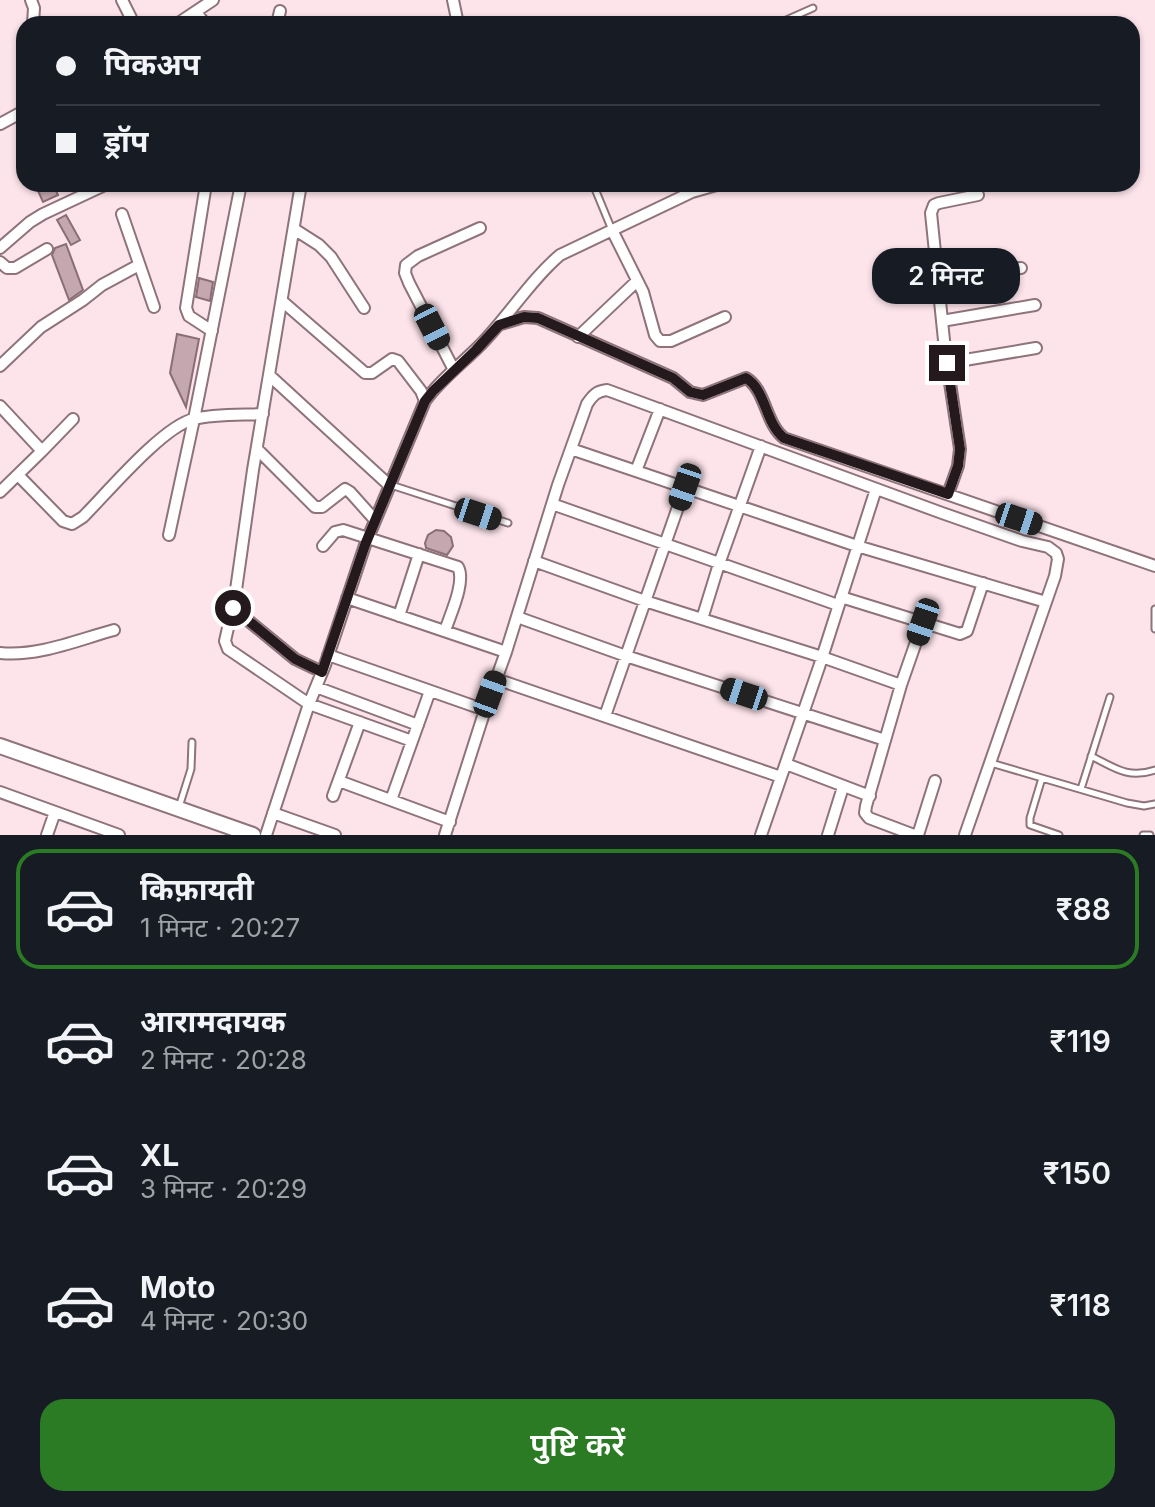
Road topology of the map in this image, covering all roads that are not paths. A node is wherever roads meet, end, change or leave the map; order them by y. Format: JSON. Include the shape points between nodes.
{"nodes":[{"id":1,"x":213,"y":0,"type":"edge"},
{"id":2,"x":813,"y":8,"type":"dead end"},
{"id":3,"x":280,"y":11,"type":"dead end"},
{"id":4,"x":196,"y":12,"type":"junction"},
{"id":5,"x":190,"y":16,"type":"edge"},
{"id":6,"x":199,"y":16,"type":"edge"},
{"id":7,"x":279,"y":16,"type":"edge"},
{"id":8,"x":795,"y":16,"type":"edge"},
{"id":9,"x":90,"y":192,"type":"edge"},
{"id":10,"x":205,"y":192,"type":"edge"},
{"id":11,"x":239,"y":192,"type":"edge"},
{"id":12,"x":300,"y":192,"type":"edge"},
{"id":13,"x":596,"y":192,"type":"edge"},
{"id":14,"x":692,"y":192,"type":"edge"},
{"id":15,"x":978,"y":195,"type":"dead end"},
{"id":16,"x":122,"y":214,"type":"dead end"},
{"id":17,"x":480,"y":228,"type":"dead end"},
{"id":18,"x":294,"y":229,"type":"junction"},
{"id":19,"x":612,"y":230,"type":"junction"},
{"id":20,"x":0,"y":248,"type":"edge"},
{"id":21,"x":47,"y":249,"type":"dead end"},
{"id":22,"x":0,"y":262,"type":"edge"},
{"id":23,"x":139,"y":265,"type":"junction"},
{"id":24,"x":1021,"y":268,"type":"dead end"},
{"id":25,"x":938,"y":275,"type":"junction"},
{"id":26,"x":637,"y":281,"type":"junction"},
{"id":27,"x":282,"y":301,"type":"junction"},
{"id":28,"x":1035,"y":305,"type":"dead end"},
{"id":29,"x":154,"y":307,"type":"dead end"},
{"id":30,"x":364,"y":308,"type":"dead end"},
{"id":31,"x":725,"y":317,"type":"dead end"},
{"id":32,"x":942,"y":321,"type":"junction"},
{"id":33,"x":499,"y":325,"type":"junction"},
{"id":34,"x":212,"y":331,"type":"junction"},
{"id":35,"x":578,"y":337,"type":"junction"},
{"id":36,"x":1036,"y":348,"type":"dead end"},
{"id":37,"x":947,"y":363,"type":"junction"},
{"id":38,"x":0,"y":366,"type":"edge"},
{"id":39,"x":454,"y":370,"type":"junction"},
{"id":40,"x":269,"y":375,"type":"junction"},
{"id":41,"x":425,"y":401,"type":"junction"},
{"id":42,"x":0,"y":406,"type":"edge"},
{"id":43,"x":660,"y":409,"type":"junction"},
{"id":44,"x":263,"y":414,"type":"junction"},
{"id":45,"x":73,"y":419,"type":"dead end"},
{"id":46,"x":194,"y":419,"type":"junction"},
{"id":47,"x":761,"y":446,"type":"junction"},
{"id":48,"x":257,"y":449,"type":"junction"},
{"id":49,"x":571,"y":449,"type":"junction"},
{"id":50,"x":42,"y":451,"type":"junction"},
{"id":51,"x":636,"y":471,"type":"junction"},
{"id":52,"x":18,"y":475,"type":"junction"},
{"id":53,"x":389,"y":485,"type":"junction"},
{"id":54,"x":685,"y":487,"type":"junction"},
{"id":55,"x":876,"y":489,"type":"junction"},
{"id":56,"x":0,"y":492,"type":"edge"},
{"id":57,"x":948,"y":494,"type":"junction"},
{"id":58,"x":552,"y":504,"type":"junction"},
{"id":59,"x":739,"y":506,"type":"junction"},
{"id":60,"x":375,"y":520,"type":"junction"},
{"id":61,"x":508,"y":523,"type":"dead end"},
{"id":62,"x":169,"y":535,"type":"dead end"},
{"id":63,"x":367,"y":539,"type":"junction"},
{"id":64,"x":665,"y":545,"type":"junction"},
{"id":65,"x":323,"y":546,"type":"dead end"},
{"id":66,"x":857,"y":546,"type":"junction"},
{"id":67,"x":419,"y":554,"type":"junction"},
{"id":68,"x":534,"y":561,"type":"junction"},
{"id":69,"x":719,"y":564,"type":"junction"},
{"id":70,"x":1155,"y":566,"type":"edge"},
{"id":71,"x":983,"y":583,"type":"junction"},
{"id":72,"x":347,"y":598,"type":"junction"},
{"id":73,"x":645,"y":601,"type":"junction"},
{"id":74,"x":840,"y":601,"type":"junction"},
{"id":75,"x":1046,"y":602,"type":"junction"},
{"id":76,"x":233,"y":608,"type":"junction"},
{"id":77,"x":1155,"y":609,"type":"edge"},
{"id":78,"x":399,"y":616,"type":"junction"},
{"id":79,"x":517,"y":617,"type":"junction"},
{"id":80,"x":702,"y":619,"type":"junction"},
{"id":81,"x":923,"y":622,"type":"junction"},
{"id":82,"x":1155,"y":629,"type":"edge"},
{"id":83,"x":114,"y":630,"type":"dead end"},
{"id":84,"x":445,"y":631,"type":"junction"},
{"id":85,"x":506,"y":652,"type":"junction"},
{"id":86,"x":0,"y":653,"type":"edge"},
{"id":87,"x":328,"y":655,"type":"junction"},
{"id":88,"x":626,"y":656,"type":"junction"},
{"id":89,"x":822,"y":657,"type":"junction"},
{"id":90,"x":322,"y":672,"type":"junction"},
{"id":91,"x":496,"y":679,"type":"junction"},
{"id":92,"x":901,"y":685,"type":"junction"},
{"id":93,"x":316,"y":687,"type":"junction"},
{"id":94,"x":430,"y":691,"type":"junction"},
{"id":95,"x":1110,"y":697,"type":"dead end"},
{"id":96,"x":309,"y":704,"type":"junction"},
{"id":97,"x":485,"y":710,"type":"junction"},
{"id":98,"x":803,"y":713,"type":"junction"},
{"id":99,"x":605,"y":716,"type":"junction"},
{"id":100,"x":360,"y":722,"type":"junction"},
{"id":101,"x":418,"y":725,"type":"junction"},
{"id":102,"x":885,"y":740,"type":"junction"},
{"id":103,"x":412,"y":741,"type":"junction"},
{"id":104,"x":192,"y":742,"type":"dead end"},
{"id":105,"x":0,"y":746,"type":"edge"},
{"id":106,"x":1091,"y":756,"type":"junction"},
{"id":107,"x":990,"y":762,"type":"junction"},
{"id":108,"x":786,"y":764,"type":"junction"},
{"id":109,"x":1155,"y":770,"type":"edge"},
{"id":110,"x":781,"y":777,"type":"junction"},
{"id":111,"x":1042,"y":778,"type":"junction"},
{"id":112,"x":339,"y":781,"type":"junction"},
{"id":113,"x":935,"y":781,"type":"dead end"},
{"id":114,"x":843,"y":787,"type":"junction"},
{"id":115,"x":1081,"y":789,"type":"junction"},
{"id":116,"x":0,"y":792,"type":"edge"},
{"id":117,"x":333,"y":796,"type":"dead end"},
{"id":118,"x":870,"y":796,"type":"junction"},
{"id":119,"x":391,"y":800,"type":"junction"},
{"id":120,"x":1155,"y":804,"type":"edge"},
{"id":121,"x":179,"y":809,"type":"junction"},
{"id":122,"x":55,"y":812,"type":"junction"},
{"id":123,"x":273,"y":813,"type":"junction"},
{"id":124,"x":450,"y":822,"type":"junction"},
{"id":125,"x":47,"y":835,"type":"edge"},
{"id":126,"x":119,"y":835,"type":"edge"},
{"id":127,"x":253,"y":835,"type":"edge"},
{"id":128,"x":266,"y":835,"type":"edge"},
{"id":129,"x":335,"y":835,"type":"edge"},
{"id":130,"x":445,"y":835,"type":"edge"},
{"id":131,"x":761,"y":835,"type":"edge"},
{"id":132,"x":828,"y":835,"type":"edge"},
{"id":133,"x":916,"y":835,"type":"edge"},
{"id":134,"x":965,"y":835,"type":"edge"},
{"id":135,"x":1059,"y":835,"type":"edge"},
{"id":136,"x":1143,"y":835,"type":"edge"},
{"id":137,"x":1150,"y":835,"type":"edge"}],
"edges":[{"from":1,"to":4,"type":"street"},
{"from":2,"to":8,"type":"lane"},
{"from":3,"to":7,"type":"street"},
{"from":4,"to":5,"type":"street"},
{"from":4,"to":6,"type":"street"},
{"from":9,"to":20,"type":"street","via":[[30,222]]},
{"from":10,"to":34,"type":"street","via":[[186,308],[189,316]]},
{"from":11,"to":34,"type":"street"},
{"from":12,"to":18,"type":"street"},
{"from":13,"to":19,"type":"lane"},
{"from":14,"to":19,"type":"street"},
{"from":15,"to":25,"type":"street","via":[[932,208]]},
{"from":16,"to":23,"type":"street"},
{"from":17,"to":39,"type":"street","via":[[406,265],[409,283]]},
{"from":18,"to":27,"type":"street"},
{"from":18,"to":30,"type":"street","via":[[331,257]]},
{"from":19,"to":26,"type":"street"},
{"from":19,"to":33,"type":"street","via":[[560,255]]},
{"from":21,"to":22,"type":"street","via":[[15,268]]},
{"from":23,"to":29,"type":"street"},
{"from":23,"to":38,"type":"street","via":[[41,327]]},
{"from":24,"to":25,"type":"street"},
{"from":25,"to":32,"type":"street"},
{"from":26,"to":31,"type":"street","via":[[660,341]]},
{"from":26,"to":35,"type":"street"},
{"from":27,"to":40,"type":"street"},
{"from":27,"to":41,"type":"street","via":[[365,373],[398,361]]},
{"from":28,"to":32,"type":"street"},
{"from":32,"to":37,"type":"street"},
{"from":33,"to":35,"type":"street","via":[[530,316]]},
{"from":33,"to":39,"type":"street"},
{"from":34,"to":46,"type":"street"},
{"from":35,"to":57,"type":"street","via":[[673,378],[696,395],[746,378],[784,438]]},
{"from":36,"to":37,"type":"street"},
{"from":37,"to":57,"type":"street","via":[[960,449]]},
{"from":39,"to":41,"type":"street"},
{"from":40,"to":44,"type":"street"},
{"from":40,"to":53,"type":"street"},
{"from":41,"to":53,"type":"street"},
{"from":42,"to":50,"type":"street"},
{"from":43,"to":47,"type":"street"},
{"from":43,"to":49,"type":"street","via":[[599,391],[587,404]]},
{"from":43,"to":51,"type":"street"},
{"from":44,"to":46,"type":"street"},
{"from":44,"to":48,"type":"street"},
{"from":45,"to":50,"type":"street"},
{"from":46,"to":52,"type":"street","via":[[157,443],[72,524]]},
{"from":46,"to":62,"type":"street"},
{"from":47,"to":55,"type":"street"},
{"from":47,"to":59,"type":"street"},
{"from":48,"to":60,"type":"street","via":[[317,508],[345,489]]},
{"from":48,"to":76,"type":"street"},
{"from":49,"to":51,"type":"street"},
{"from":49,"to":58,"type":"street"},
{"from":50,"to":52,"type":"street"},
{"from":51,"to":54,"type":"street"},
{"from":52,"to":56,"type":"street"},
{"from":53,"to":60,"type":"street"},
{"from":53,"to":61,"type":"lane"},
{"from":54,"to":59,"type":"street"},
{"from":54,"to":64,"type":"street"},
{"from":55,"to":66,"type":"street"},
{"from":55,"to":75,"type":"street","via":[[1048,547],[1058,559]]},
{"from":57,"to":70,"type":"street"},
{"from":58,"to":64,"type":"street"},
{"from":58,"to":68,"type":"street"},
{"from":59,"to":66,"type":"street"},
{"from":59,"to":69,"type":"street"},
{"from":60,"to":63,"type":"street"},
{"from":63,"to":65,"type":"street","via":[[339,530]]},
{"from":63,"to":67,"type":"street"},
{"from":63,"to":72,"type":"street"},
{"from":64,"to":69,"type":"street"},
{"from":64,"to":73,"type":"street"},
{"from":66,"to":71,"type":"street"},
{"from":66,"to":74,"type":"street"},
{"from":67,"to":78,"type":"street"},
{"from":67,"to":84,"type":"street","via":[[461,572]]},
{"from":68,"to":73,"type":"street"},
{"from":68,"to":79,"type":"street"},
{"from":69,"to":74,"type":"street"},
{"from":69,"to":80,"type":"street"},
{"from":71,"to":75,"type":"street"},
{"from":71,"to":81,"type":"street","via":[[967,631],[960,634]]},
{"from":72,"to":78,"type":"street"},
{"from":72,"to":87,"type":"street"},
{"from":73,"to":80,"type":"street"},
{"from":73,"to":88,"type":"street"},
{"from":74,"to":81,"type":"street"},
{"from":74,"to":89,"type":"street"},
{"from":75,"to":107,"type":"street"},
{"from":76,"to":90,"type":"street","via":[[295,659]]},
{"from":76,"to":96,"type":"street","via":[[228,649]]},
{"from":77,"to":82,"type":"lane"},
{"from":78,"to":84,"type":"street"},
{"from":79,"to":85,"type":"street"},
{"from":79,"to":88,"type":"street"},
{"from":80,"to":89,"type":"street"},
{"from":81,"to":92,"type":"street"},
{"from":83,"to":86,"type":"street","via":[[38,651]]},
{"from":84,"to":85,"type":"street"},
{"from":85,"to":91,"type":"street"},
{"from":87,"to":90,"type":"street"},
{"from":87,"to":94,"type":"street"},
{"from":88,"to":98,"type":"street"},
{"from":88,"to":99,"type":"street"},
{"from":89,"to":92,"type":"street"},
{"from":89,"to":98,"type":"street"},
{"from":90,"to":93,"type":"street"},
{"from":91,"to":97,"type":"street"},
{"from":91,"to":99,"type":"street"},
{"from":92,"to":102,"type":"street"},
{"from":93,"to":96,"type":"street"},
{"from":93,"to":101,"type":"street"},
{"from":94,"to":97,"type":"street"},
{"from":94,"to":101,"type":"street"},
{"from":95,"to":106,"type":"lane"},
{"from":96,"to":100,"type":"street"},
{"from":96,"to":123,"type":"street"},
{"from":97,"to":124,"type":"street"},
{"from":98,"to":102,"type":"street"},
{"from":98,"to":108,"type":"street"},
{"from":99,"to":110,"type":"street"},
{"from":100,"to":103,"type":"street"},
{"from":100,"to":112,"type":"street"},
{"from":101,"to":103,"type":"street"},
{"from":102,"to":118,"type":"street"},
{"from":103,"to":119,"type":"street"},
{"from":104,"to":121,"type":"lane","via":[[191,769]]},
{"from":105,"to":121,"type":"street"},
{"from":106,"to":109,"type":"lane","via":[[1135,774]]},
{"from":106,"to":115,"type":"lane"},
{"from":107,"to":111,"type":"lane"},
{"from":107,"to":134,"type":"street"},
{"from":108,"to":110,"type":"street"},
{"from":108,"to":114,"type":"street"},
{"from":110,"to":131,"type":"street"},
{"from":111,"to":115,"type":"lane"},
{"from":111,"to":135,"type":"lane","via":[[1030,825]]},
{"from":112,"to":117,"type":"street"},
{"from":112,"to":119,"type":"street"},
{"from":113,"to":133,"type":"street"},
{"from":114,"to":118,"type":"street"},
{"from":114,"to":132,"type":"street"},
{"from":115,"to":120,"type":"lane","via":[[1127,803]]},
{"from":116,"to":122,"type":"street"},
{"from":118,"to":133,"type":"street","via":[[865,813],[869,818]]},
{"from":119,"to":124,"type":"street"},
{"from":121,"to":127,"type":"street"},
{"from":122,"to":125,"type":"street"},
{"from":122,"to":126,"type":"street"},
{"from":123,"to":128,"type":"street"},
{"from":123,"to":129,"type":"street"},
{"from":124,"to":130,"type":"street"},
{"from":136,"to":137,"type":"lane"}]}
